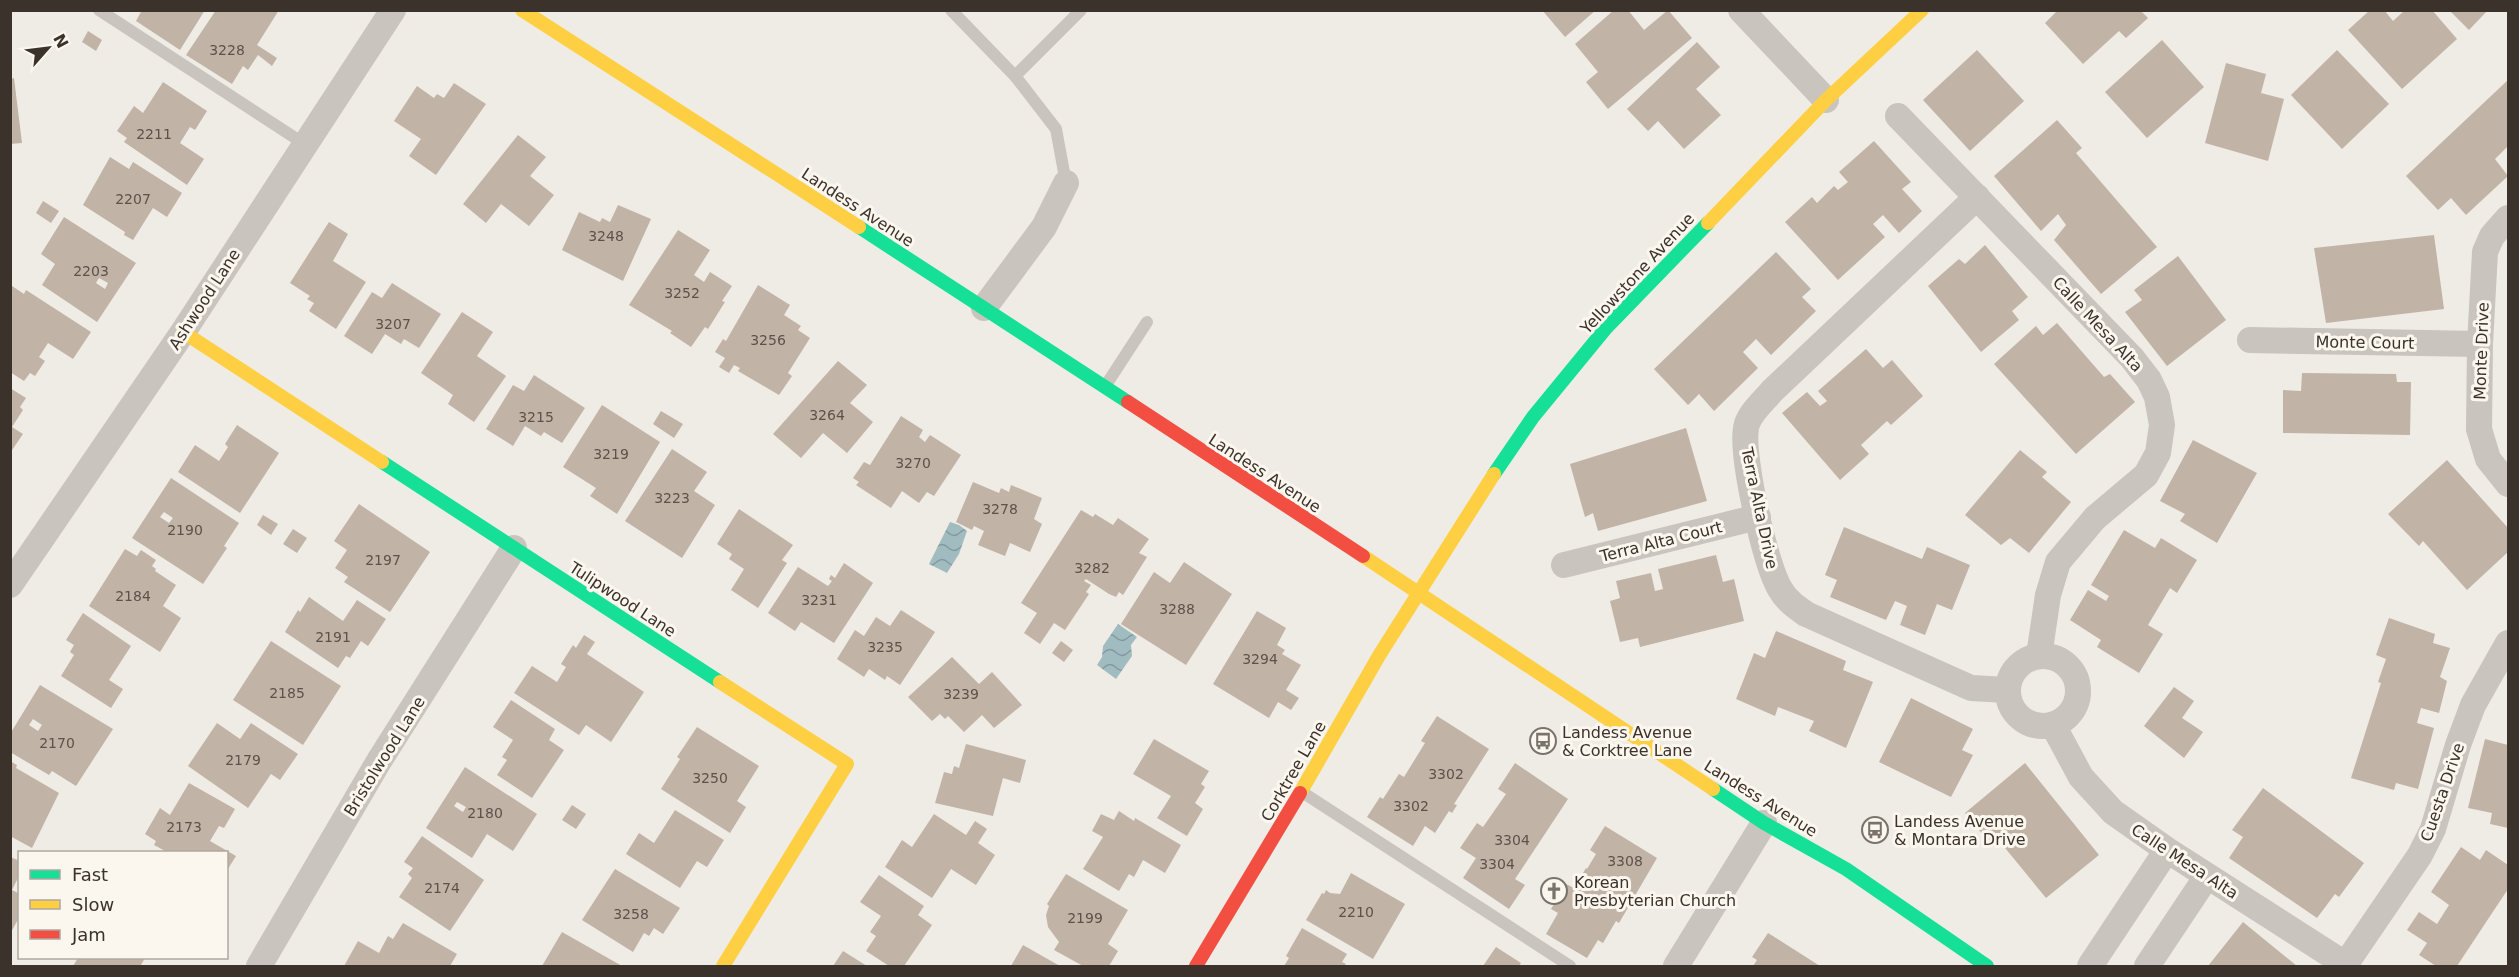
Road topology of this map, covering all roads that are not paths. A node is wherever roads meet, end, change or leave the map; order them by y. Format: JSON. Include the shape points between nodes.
{"nodes":[{"id":1,"x":99,"y":10,"type":"edge"},
{"id":2,"x":393,"y":10,"type":"edge"},
{"id":3,"x":522,"y":10,"type":"edge"},
{"id":4,"x":951,"y":10,"type":"edge"},
{"id":5,"x":1081,"y":10,"type":"edge"},
{"id":6,"x":1741,"y":10,"type":"edge"},
{"id":7,"x":1922,"y":10,"type":"edge"},
{"id":8,"x":1015,"y":76,"type":"junction"},
{"id":9,"x":1826,"y":100,"type":"junction"},
{"id":10,"x":1898,"y":116,"type":"dead end"},
{"id":11,"x":306,"y":145,"type":"junction"},
{"id":12,"x":1066,"y":183,"type":"joint"},
{"id":13,"x":1977,"y":197,"type":"junction"},
{"id":14,"x":2508,"y":218,"type":"edge"},
{"id":15,"x":984,"y":308,"type":"junction"},
{"id":16,"x":1147,"y":322,"type":"dead end"},
{"id":17,"x":183,"y":332,"type":"junction"},
{"id":18,"x":2250,"y":340,"type":"dead end"},
{"id":19,"x":2480,"y":344,"type":"junction"},
{"id":20,"x":1104,"y":388,"type":"junction"},
{"id":21,"x":2508,"y":484,"type":"edge"},
{"id":22,"x":1758,"y":517,"type":"junction"},
{"id":23,"x":514,"y":548,"type":"junction"},
{"id":24,"x":1564,"y":565,"type":"dead end"},
{"id":25,"x":10,"y":585,"type":"edge"},
{"id":26,"x":1419,"y":593,"type":"junction"},
{"id":27,"x":2508,"y":644,"type":"edge"},
{"id":28,"x":2039,"y":656,"type":"junction"},
{"id":29,"x":2007,"y":690,"type":"junction"},
{"id":30,"x":2053,"y":725,"type":"junction"},
{"id":31,"x":1301,"y":791,"type":"junction"},
{"id":32,"x":1764,"y":823,"type":"junction"},
{"id":33,"x":2167,"y":850,"type":"junction"},
{"id":34,"x":2207,"y":876,"type":"junction"},
{"id":35,"x":259,"y":966,"type":"edge"},
{"id":36,"x":723,"y":966,"type":"edge"},
{"id":37,"x":1196,"y":966,"type":"edge"},
{"id":38,"x":1570,"y":966,"type":"edge"},
{"id":39,"x":1676,"y":966,"type":"edge"},
{"id":40,"x":1987,"y":966,"type":"edge"},
{"id":41,"x":2090,"y":966,"type":"edge"},
{"id":42,"x":2147,"y":966,"type":"edge"},
{"id":43,"x":2346,"y":966,"type":"edge"}],
"edges":[{"from":1,"to":11,"type":"lane"},
{"from":2,"to":11,"type":"street","name":"Ashwood Lane"},
{"from":3,"to":15,"type":"street","name":"Landess Avenue"},
{"from":4,"to":8,"type":"lane"},
{"from":5,"to":8,"type":"lane"},
{"from":6,"to":9,"type":"street"},
{"from":7,"to":9,"type":"street","name":"Yellowstone Avenue"},
{"from":8,"to":12,"type":"lane","via":[[1056,129]]},
{"from":9,"to":26,"type":"street","name":"Yellowstone Avenue","via":[[1599,337],[1527,426]]},
{"from":10,"to":13,"type":"street","name":"Calle Mesa Alta"},
{"from":11,"to":17,"type":"street","name":"Ashwood Lane"},
{"from":12,"to":15,"type":"street","via":[[1044,227]]},
{"from":13,"to":22,"type":"street","name":"Terra Alta Drive","via":[[1756,409],[1746,426],[1744,450]]},
{"from":13,"to":28,"type":"street","name":"Calle Mesa Alta","via":[[2132,358],[2157,397],[2162,425],[2158,453],[2146,475],[2095,518],[2058,562],[2048,595]]},
{"from":14,"to":19,"type":"street","name":"Monte Drive","via":[[2492,236],[2486,252]]},
{"from":15,"to":20,"type":"street","name":"Landess Avenue"},
{"from":16,"to":20,"type":"lane"},
{"from":17,"to":23,"type":"street","name":"Tulipwood Lane"},
{"from":17,"to":25,"type":"street","name":"Ashwood Lane"},
{"from":18,"to":19,"type":"street","name":"Monte Court"},
{"from":19,"to":21,"type":"street","name":"Monte Drive","via":[[2481,440],[2488,459]]},
{"from":20,"to":26,"type":"street","name":"Landess Avenue"},
{"from":22,"to":24,"type":"street","name":"Terra Alta Court"},
{"from":22,"to":29,"type":"street","name":"Terra Alta Drive","via":[[1780,590],[1806,614],[1971,688]]},
{"from":23,"to":35,"type":"street","name":"Bristolwood Lane","via":[[379,762]]},
{"from":23,"to":36,"type":"street","name":"Tulipwood Lane","via":[[847,764]]},
{"from":26,"to":31,"type":"street","name":"Corktree Lane"},
{"from":26,"to":32,"type":"street","name":"Landess Avenue"},
{"from":27,"to":43,"type":"street","name":"Cuesta Drive","via":[[2473,705],[2433,829],[2420,855]]},
{"from":28,"to":29,"type":"street","via":[[2016,667]]},
{"from":28,"to":30,"type":"street","via":[[2056,658],[2070,669],[2078,684],[2077,702],[2068,717]]},
{"from":29,"to":30,"type":"street","via":[[2011,706],[2021,720],[2036,726]]},
{"from":30,"to":33,"type":"street","name":"Calle Mesa Alta","via":[[2081,777],[2097,795],[2113,812]]},
{"from":31,"to":37,"type":"street","name":"Corktree Lane"},
{"from":31,"to":38,"type":"lane"},
{"from":32,"to":39,"type":"street"},
{"from":32,"to":40,"type":"street","name":"Landess Avenue","via":[[1846,869]]},
{"from":33,"to":34,"type":"street","name":"Calle Mesa Alta"},
{"from":33,"to":41,"type":"street"},
{"from":34,"to":42,"type":"street"},
{"from":34,"to":43,"type":"street","name":"Calle Mesa Alta"}]}
